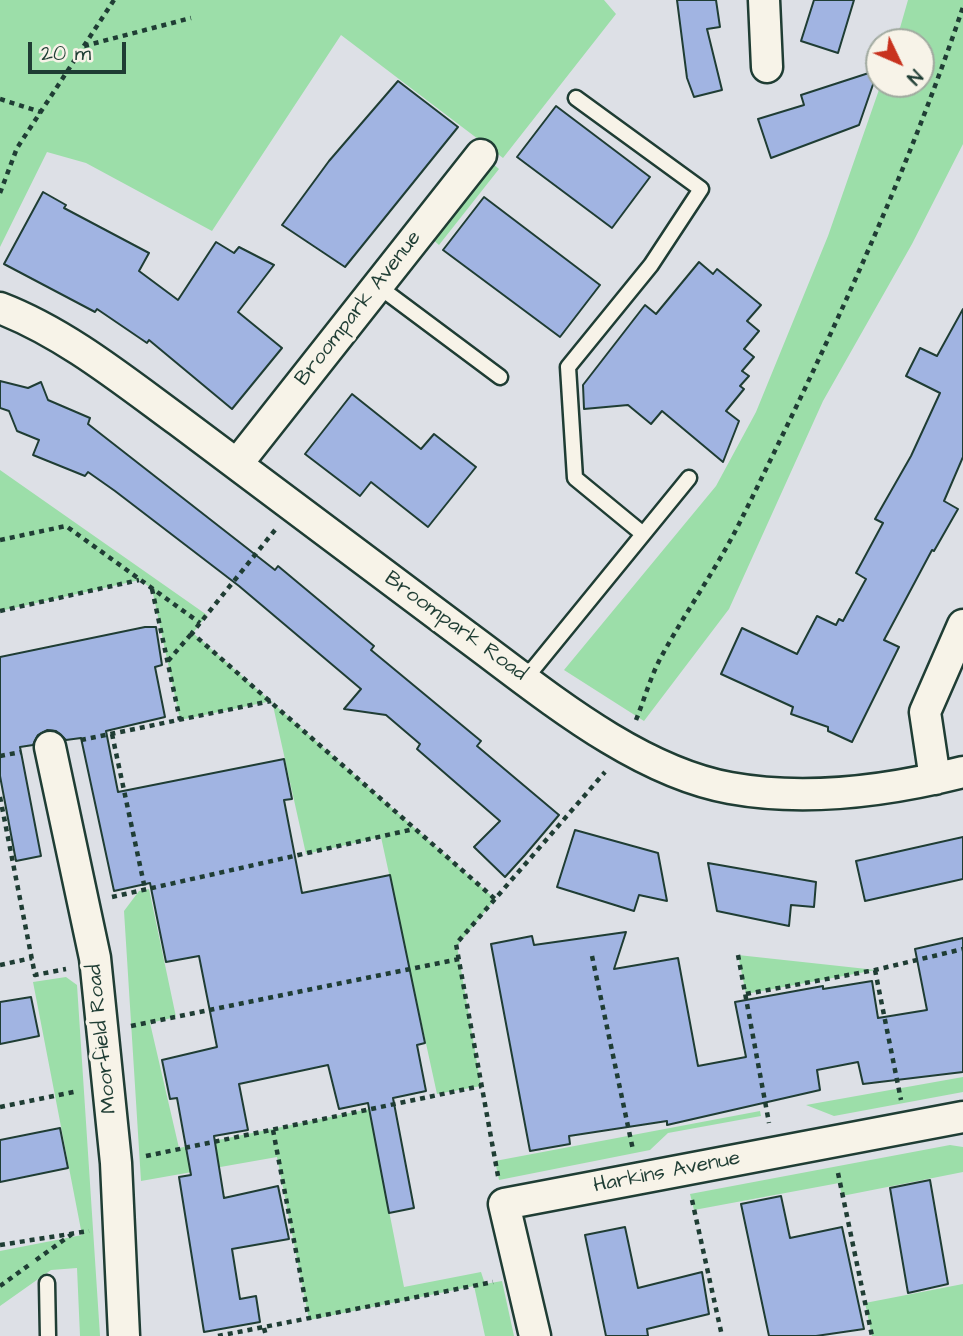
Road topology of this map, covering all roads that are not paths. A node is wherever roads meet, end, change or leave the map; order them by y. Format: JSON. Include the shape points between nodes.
{"nodes":[{"id":1,"x":764,"y":0,"type":"edge"},
{"id":2,"x":767,"y":67,"type":"dead end"},
{"id":3,"x":576,"y":98,"type":"dead end"},
{"id":4,"x":481,"y":155,"type":"dead end"},
{"id":5,"x":378,"y":286,"type":"junction"},
{"id":6,"x":0,"y":308,"type":"edge"},
{"id":7,"x":499,"y":377,"type":"dead end"},
{"id":8,"x":237,"y":464,"type":"junction"},
{"id":9,"x":688,"y":478,"type":"dead end"},
{"id":10,"x":643,"y":534,"type":"junction"},
{"id":11,"x":963,"y":625,"type":"edge"},
{"id":12,"x":525,"y":679,"type":"junction"},
{"id":13,"x":50,"y":747,"type":"road end"},
{"id":14,"x":949,"y":776,"type":"edge"},
{"id":15,"x":963,"y":1117,"type":"edge"},
{"id":16,"x":47,"y":1283,"type":"dead end"},
{"id":17,"x":48,"y":1336,"type":"edge"},
{"id":18,"x":124,"y":1336,"type":"edge"},
{"id":19,"x":535,"y":1336,"type":"edge"}],
"edges":[{"from":1,"to":2,"type":"street"},
{"from":3,"to":10,"type":"lane","via":[[701,189],[651,265],[568,367],[575,478]]},
{"from":4,"to":5,"type":"street","name":"Broompark Avenue"},
{"from":5,"to":7,"type":"lane"},
{"from":5,"to":8,"type":"street","name":"Broompark Avenue"},
{"from":6,"to":8,"type":"street","name":"Broompark Road","via":[[71,345]]},
{"from":8,"to":12,"type":"street","name":"Broompark Road"},
{"from":9,"to":10,"type":"lane"},
{"from":10,"to":12,"type":"lane"},
{"from":11,"to":14,"type":"street","via":[[925,712]]},
{"from":12,"to":14,"type":"street","name":"Broompark Road","via":[[626,748],[669,769],[729,788],[852,793]]},
{"from":13,"to":18,"type":"street","name":"Moorfield Road","via":[[84,903],[104,1032]]},
{"from":15,"to":19,"type":"street","name":"Harkins Avenue","via":[[504,1204]]},
{"from":16,"to":17,"type":"lane"}]}
